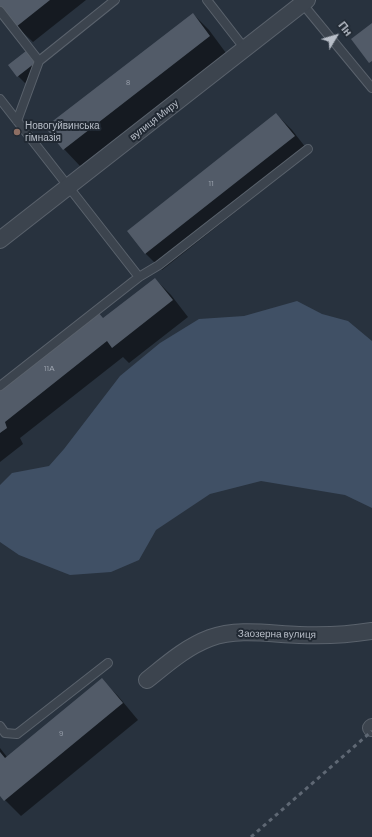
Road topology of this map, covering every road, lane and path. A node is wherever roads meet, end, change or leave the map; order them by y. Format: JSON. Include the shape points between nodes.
{"nodes":[{"id":1,"x":115,"y":0,"type":"edge"},
{"id":2,"x":207,"y":0,"type":"edge"},
{"id":3,"x":303,"y":1,"type":"edge"},
{"id":4,"x":0,"y":11,"type":"edge"},
{"id":5,"x":245,"y":49,"type":"junction"},
{"id":6,"x":39,"y":61,"type":"junction"},
{"id":7,"x":372,"y":88,"type":"edge"},
{"id":8,"x":0,"y":100,"type":"edge"},
{"id":9,"x":17,"y":121,"type":"junction"},
{"id":10,"x":308,"y":149,"type":"dead end"},
{"id":11,"x":68,"y":187,"type":"junction"},
{"id":12,"x":0,"y":240,"type":"edge"},
{"id":13,"x":139,"y":277,"type":"junction"},
{"id":14,"x":0,"y":386,"type":"edge"},
{"id":15,"x":372,"y":631,"type":"edge"},
{"id":16,"x":108,"y":663,"type":"dead end"},
{"id":17,"x":146,"y":680,"type":"dead end"},
{"id":18,"x":0,"y":726,"type":"edge"}],
"edges":[{"from":1,"to":6,"type":"lane"},
{"from":2,"to":5,"type":"lane"},
{"from":3,"to":5,"type":"street","name":"вулиця Миру"},
{"from":3,"to":7,"type":"lane"},
{"from":4,"to":6,"type":"lane"},
{"from":5,"to":11,"type":"street","name":"вулиця Миру"},
{"from":6,"to":9,"type":"lane"},
{"from":8,"to":9,"type":"lane"},
{"from":9,"to":11,"type":"lane"},
{"from":10,"to":13,"type":"lane","via":[[159,265]]},
{"from":11,"to":12,"type":"street","name":"вулиця Миру"},
{"from":11,"to":13,"type":"lane"},
{"from":13,"to":14,"type":"lane"},
{"from":15,"to":17,"type":"street","name":"Заозерна вулиця","via":[[328,635],[250,632],[211,638],[181,652]]},
{"from":16,"to":18,"type":"lane","via":[[17,734],[5,733]]}]}
